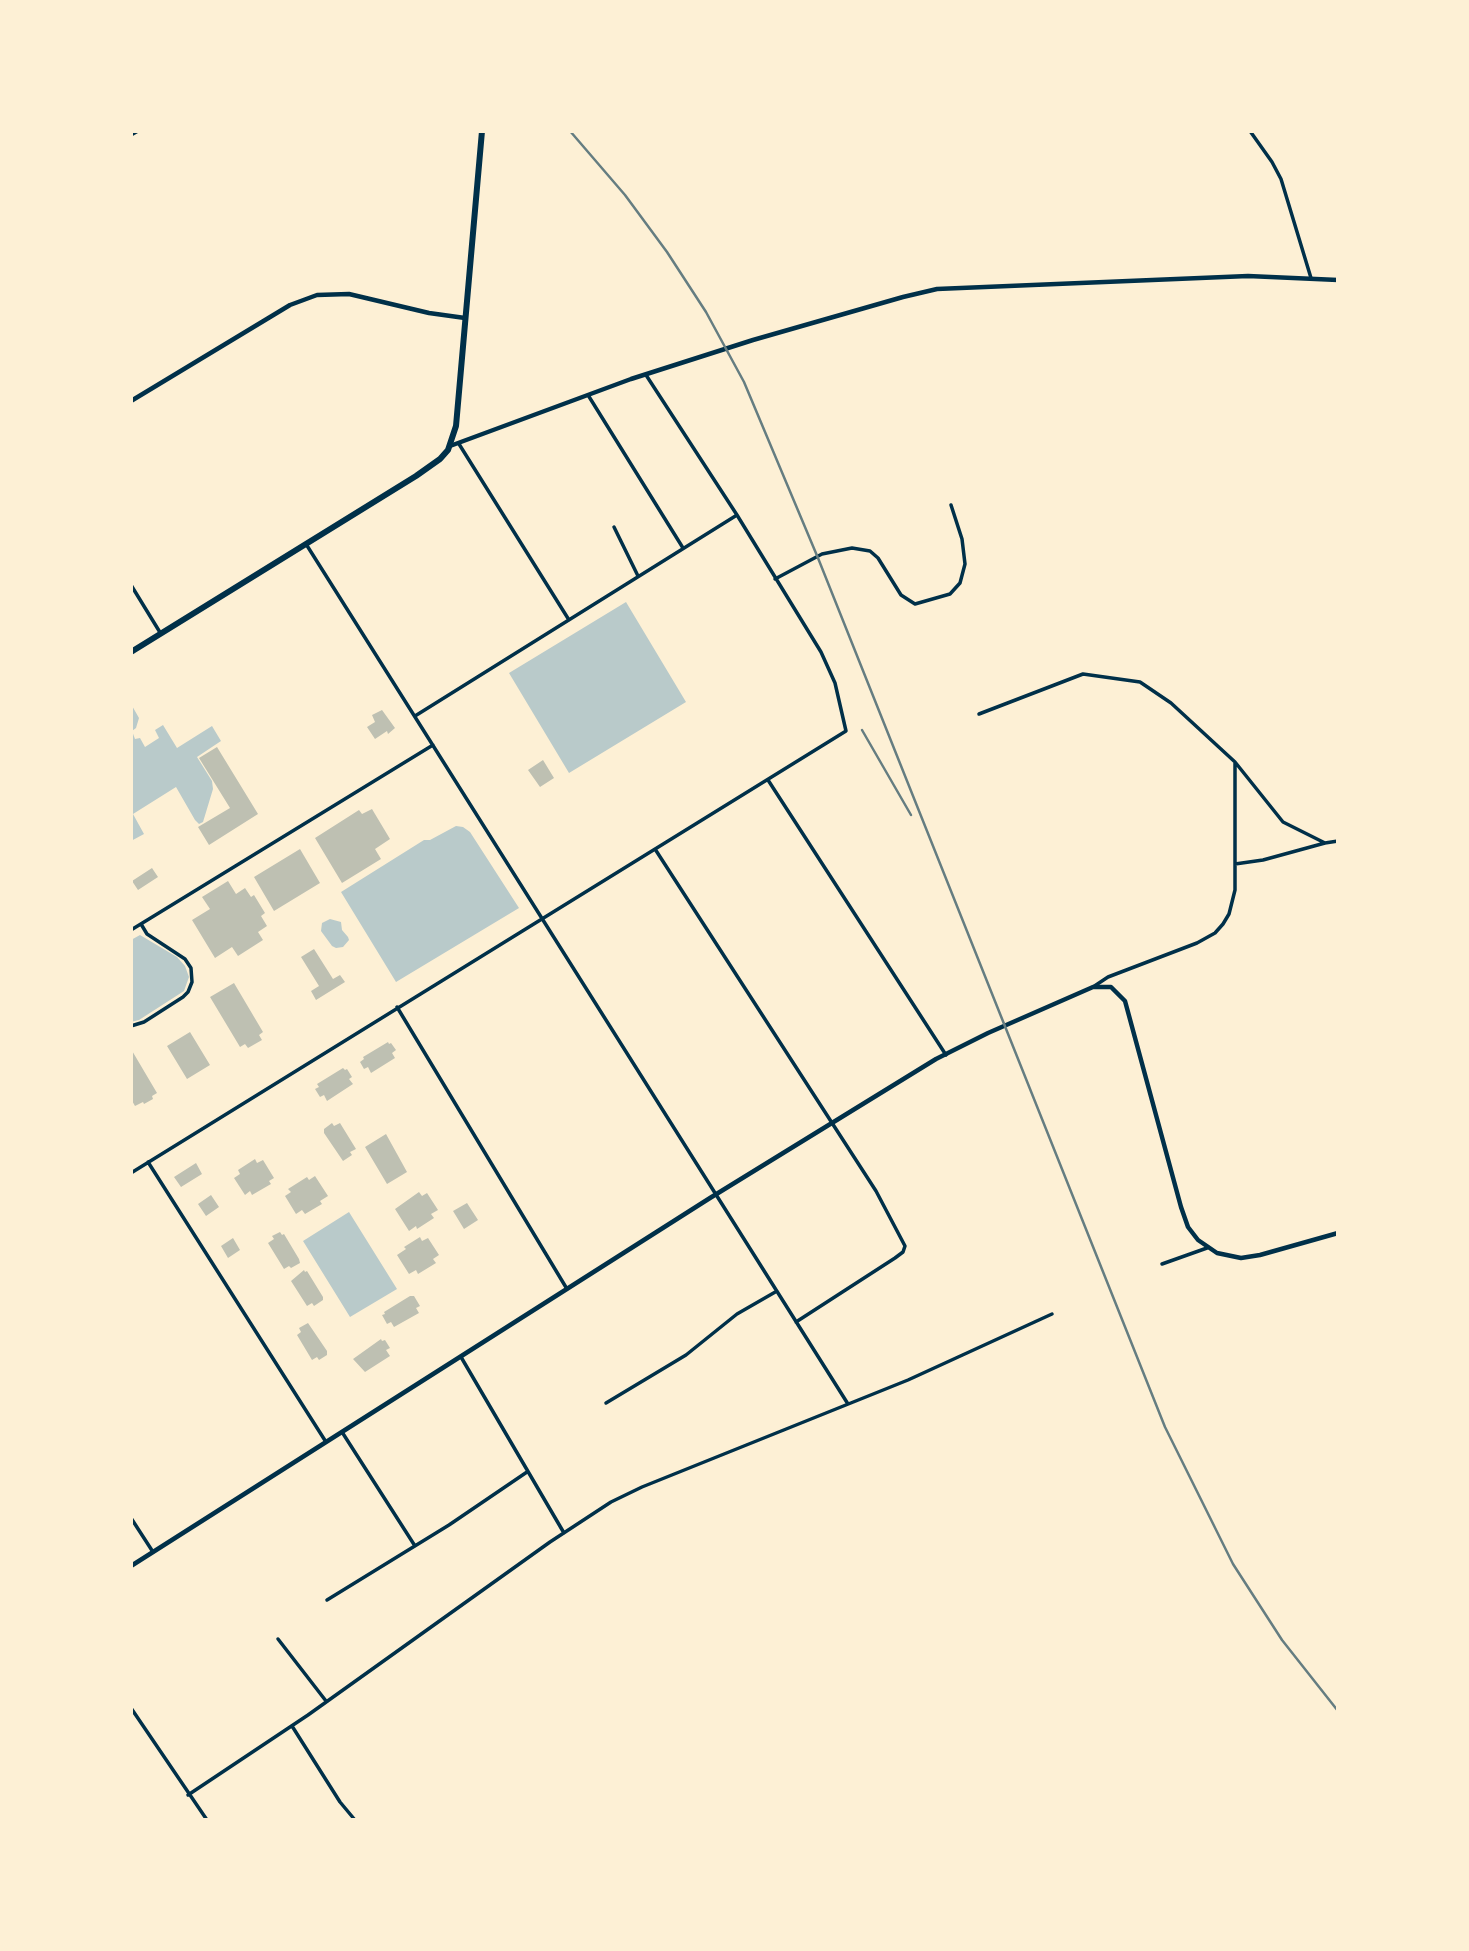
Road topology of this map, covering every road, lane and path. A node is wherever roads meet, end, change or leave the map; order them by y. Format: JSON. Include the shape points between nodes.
{"nodes":[{"id":1,"x":138,"y":131,"type":"edge"},
{"id":2,"x":482,"y":131,"type":"edge"},
{"id":3,"x":1250,"y":131,"type":"edge"},
{"id":4,"x":131,"y":135,"type":"edge"},
{"id":5,"x":1311,"y":278,"type":"junction"},
{"id":6,"x":1338,"y":280,"type":"edge"},
{"id":7,"x":466,"y":318,"type":"junction"},
{"id":8,"x":646,"y":374,"type":"junction"},
{"id":9,"x":589,"y":395,"type":"junction"},
{"id":10,"x":131,"y":401,"type":"edge"},
{"id":11,"x":459,"y":444,"type":"junction"},
{"id":12,"x":450,"y":446,"type":"junction"},
{"id":13,"x":951,"y":505,"type":"dead end"},
{"id":14,"x":737,"y":515,"type":"junction"},
{"id":15,"x":614,"y":527,"type":"dead end"},
{"id":16,"x":306,"y":544,"type":"junction"},
{"id":17,"x":683,"y":548,"type":"junction"},
{"id":18,"x":638,"y":576,"type":"junction"},
{"id":19,"x":775,"y":579,"type":"junction"},
{"id":20,"x":131,"y":585,"type":"edge"},
{"id":21,"x":569,"y":620,"type":"junction"},
{"id":22,"x":161,"y":634,"type":"junction"},
{"id":23,"x":131,"y":652,"type":"edge"},
{"id":24,"x":979,"y":714,"type":"dead end"},
{"id":25,"x":415,"y":716,"type":"junction"},
{"id":26,"x":433,"y":745,"type":"junction"},
{"id":27,"x":1235,"y":762,"type":"junction"},
{"id":28,"x":768,"y":780,"type":"junction"},
{"id":29,"x":1338,"y":841,"type":"edge"},
{"id":30,"x":1325,"y":843,"type":"junction"},
{"id":31,"x":655,"y":849,"type":"junction"},
{"id":32,"x":1235,"y":864,"type":"junction"},
{"id":33,"x":542,"y":918,"type":"junction"},
{"id":34,"x":141,"y":924,"type":"junction"},
{"id":35,"x":131,"y":930,"type":"edge"},
{"id":36,"x":1093,"y":986,"type":"junction"},
{"id":37,"x":397,"y":1007,"type":"junction"},
{"id":38,"x":131,"y":1026,"type":"edge"},
{"id":39,"x":946,"y":1055,"type":"junction"},
{"id":40,"x":831,"y":1125,"type":"junction"},
{"id":41,"x":148,"y":1163,"type":"junction"},
{"id":42,"x":131,"y":1173,"type":"edge"},
{"id":43,"x":717,"y":1194,"type":"junction"},
{"id":44,"x":1338,"y":1233,"type":"edge"},
{"id":45,"x":1208,"y":1248,"type":"junction"},
{"id":46,"x":1162,"y":1264,"type":"dead end"},
{"id":47,"x":567,"y":1289,"type":"junction"},
{"id":48,"x":777,"y":1291,"type":"junction"},
{"id":49,"x":1052,"y":1314,"type":"dead end"},
{"id":50,"x":796,"y":1322,"type":"junction"},
{"id":51,"x":461,"y":1357,"type":"junction"},
{"id":52,"x":606,"y":1403,"type":"dead end"},
{"id":53,"x":848,"y":1404,"type":"junction"},
{"id":54,"x":342,"y":1432,"type":"junction"},
{"id":55,"x":326,"y":1443,"type":"junction"},
{"id":56,"x":527,"y":1472,"type":"junction"},
{"id":57,"x":131,"y":1518,"type":"edge"},
{"id":58,"x":564,"y":1533,"type":"junction"},
{"id":59,"x":415,"y":1546,"type":"junction"},
{"id":60,"x":153,"y":1552,"type":"junction"},
{"id":61,"x":131,"y":1566,"type":"edge"},
{"id":62,"x":327,"y":1600,"type":"dead end"},
{"id":63,"x":278,"y":1639,"type":"dead end"},
{"id":64,"x":326,"y":1702,"type":"junction"},
{"id":65,"x":131,"y":1708,"type":"edge"},
{"id":66,"x":291,"y":1725,"type":"junction"},
{"id":67,"x":188,"y":1795,"type":"junction"},
{"id":68,"x":205,"y":1819,"type":"edge"},
{"id":69,"x":355,"y":1820,"type":"edge"}],
"edges":[{"from":1,"to":4,"type":"street"},
{"from":2,"to":7,"type":"main road"},
{"from":3,"to":5,"type":"street","via":[[1280,179]]},
{"from":5,"to":6,"type":"street"},
{"from":5,"to":8,"type":"street","via":[[1248,275],[937,289]]},
{"from":7,"to":10,"type":"street","via":[[349,294],[317,295],[290,304]]},
{"from":7,"to":12,"type":"main road"},
{"from":8,"to":9,"type":"street"},
{"from":8,"to":14,"type":"street"},
{"from":9,"to":11,"type":"street"},
{"from":9,"to":17,"type":"street"},
{"from":11,"to":12,"type":"street"},
{"from":11,"to":21,"type":"street"},
{"from":12,"to":16,"type":"main road","via":[[416,476]]},
{"from":13,"to":19,"type":"street","via":[[965,564],[960,583],[950,594],[915,604],[901,595],[878,558],[870,551],[852,548],[822,554]]},
{"from":14,"to":17,"type":"street"},
{"from":14,"to":19,"type":"street"},
{"from":15,"to":18,"type":"street"},
{"from":16,"to":22,"type":"main road"},
{"from":16,"to":25,"type":"street"},
{"from":17,"to":18,"type":"street"},
{"from":18,"to":21,"type":"street"},
{"from":19,"to":28,"type":"street","via":[[821,652],[835,683],[846,731]]},
{"from":20,"to":22,"type":"street"},
{"from":21,"to":25,"type":"street"},
{"from":22,"to":23,"type":"main road"},
{"from":24,"to":27,"type":"street","via":[[1083,674],[1140,682],[1171,703]]},
{"from":25,"to":26,"type":"street"},
{"from":26,"to":33,"type":"street"},
{"from":26,"to":34,"type":"street"},
{"from":27,"to":30,"type":"street","via":[[1283,822]]},
{"from":27,"to":32,"type":"street"},
{"from":28,"to":31,"type":"street"},
{"from":28,"to":39,"type":"street"},
{"from":29,"to":30,"type":"street"},
{"from":30,"to":32,"type":"street"},
{"from":31,"to":33,"type":"street"},
{"from":31,"to":40,"type":"street"},
{"from":32,"to":36,"type":"street","via":[[1229,914],[1215,933]]},
{"from":33,"to":37,"type":"street"},
{"from":33,"to":43,"type":"street"},
{"from":34,"to":35,"type":"street"},
{"from":34,"to":38,"type":"street","via":[[147,934],[185,959],[192,982],[183,997]]},
{"from":36,"to":39,"type":"street"},
{"from":36,"to":45,"type":"street","via":[[1106,986],[1124,998],[1185,1218]]},
{"from":37,"to":41,"type":"street"},
{"from":37,"to":47,"type":"street"},
{"from":39,"to":40,"type":"street"},
{"from":40,"to":43,"type":"street"},
{"from":40,"to":50,"type":"street","via":[[876,1191],[904,1249]]},
{"from":41,"to":42,"type":"street"},
{"from":41,"to":55,"type":"street"},
{"from":43,"to":47,"type":"street"},
{"from":43,"to":48,"type":"street"},
{"from":44,"to":45,"type":"street","via":[[1247,1257],[1223,1256]]},
{"from":45,"to":46,"type":"street"},
{"from":47,"to":51,"type":"street"},
{"from":48,"to":50,"type":"street"},
{"from":48,"to":52,"type":"street","via":[[737,1314],[686,1355]]},
{"from":49,"to":53,"type":"street"},
{"from":50,"to":53,"type":"street"},
{"from":51,"to":54,"type":"street"},
{"from":51,"to":56,"type":"street"},
{"from":53,"to":58,"type":"street","via":[[642,1487]]},
{"from":54,"to":55,"type":"street"},
{"from":54,"to":59,"type":"street"},
{"from":55,"to":60,"type":"street"},
{"from":56,"to":58,"type":"street"},
{"from":56,"to":59,"type":"street"},
{"from":57,"to":60,"type":"street"},
{"from":58,"to":64,"type":"street"},
{"from":59,"to":62,"type":"street"},
{"from":60,"to":61,"type":"street"},
{"from":63,"to":64,"type":"street"},
{"from":64,"to":66,"type":"street"},
{"from":65,"to":67,"type":"street"},
{"from":66,"to":67,"type":"street"},
{"from":66,"to":69,"type":"street"},
{"from":67,"to":68,"type":"street"}]}
